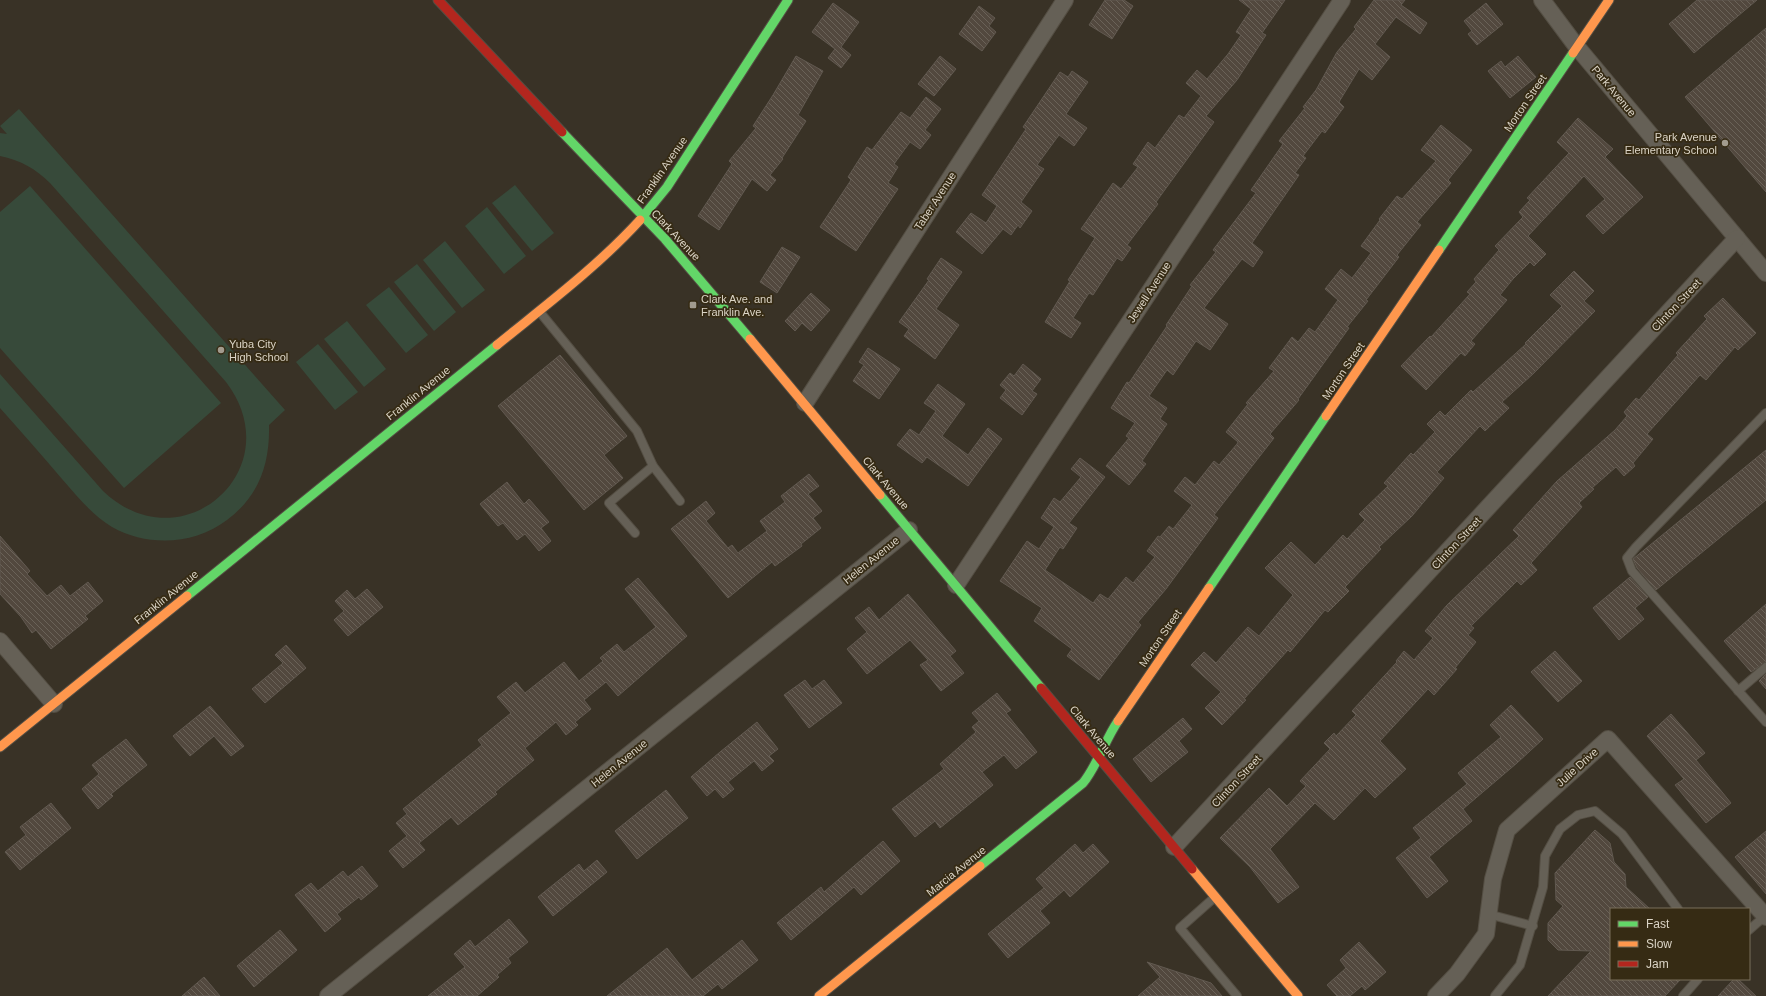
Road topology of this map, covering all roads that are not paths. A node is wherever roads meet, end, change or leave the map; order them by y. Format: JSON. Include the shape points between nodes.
{"nodes":[{"id":1,"x":438,"y":0,"type":"edge"},
{"id":2,"x":788,"y":0,"type":"edge"},
{"id":3,"x":1065,"y":0,"type":"edge"},
{"id":4,"x":1342,"y":0,"type":"edge"},
{"id":5,"x":1542,"y":0,"type":"edge"},
{"id":6,"x":1609,"y":0,"type":"edge"},
{"id":7,"x":1577,"y":47,"type":"junction"},
{"id":8,"x":643,"y":217,"type":"junction"},
{"id":9,"x":1737,"y":238,"type":"junction"},
{"id":10,"x":1766,"y":273,"type":"edge"},
{"id":11,"x":539,"y":311,"type":"junction"},
{"id":12,"x":805,"y":403,"type":"junction"},
{"id":13,"x":1766,"y":413,"type":"edge"},
{"id":14,"x":653,"y":466,"type":"junction"},
{"id":15,"x":680,"y":500,"type":"dead end"},
{"id":16,"x":909,"y":530,"type":"junction"},
{"id":17,"x":635,"y":533,"type":"dead end"},
{"id":18,"x":956,"y":585,"type":"junction"},
{"id":19,"x":0,"y":641,"type":"edge"},
{"id":20,"x":1766,"y":667,"type":"edge"},
{"id":21,"x":1738,"y":691,"type":"junction"},
{"id":22,"x":54,"y":704,"type":"junction"},
{"id":23,"x":1766,"y":722,"type":"edge"},
{"id":24,"x":0,"y":747,"type":"edge"},
{"id":25,"x":1098,"y":756,"type":"junction"},
{"id":26,"x":1174,"y":848,"type":"junction"},
{"id":27,"x":1216,"y":897,"type":"junction"},
{"id":28,"x":1677,"y":908,"type":"edge"},
{"id":29,"x":1488,"y":914,"type":"junction"},
{"id":30,"x":1766,"y":916,"type":"edge"},
{"id":31,"x":1533,"y":926,"type":"junction"},
{"id":32,"x":1750,"y":929,"type":"edge"},
{"id":33,"x":1697,"y":980,"type":"edge"},
{"id":34,"x":328,"y":996,"type":"edge"},
{"id":35,"x":819,"y":996,"type":"edge"},
{"id":36,"x":1237,"y":996,"type":"edge"},
{"id":37,"x":1298,"y":996,"type":"edge"},
{"id":38,"x":1436,"y":996,"type":"edge"},
{"id":39,"x":1495,"y":996,"type":"edge"},
{"id":40,"x":1683,"y":996,"type":"edge"}],
"edges":[{"from":1,"to":8,"type":"street","name":"Clark Avenue"},
{"from":2,"to":8,"type":"street","name":"Franklin Avenue","via":[[667,187]]},
{"from":3,"to":12,"type":"street","name":"Taber Avenue"},
{"from":4,"to":18,"type":"street","name":"Jewell Avenue"},
{"from":5,"to":7,"type":"street","name":"Park Avenue"},
{"from":6,"to":7,"type":"street","name":"Morton Street"},
{"from":7,"to":9,"type":"street","name":"Park Avenue"},
{"from":7,"to":25,"type":"street","name":"Morton Street","via":[[1108,736]]},
{"from":8,"to":11,"type":"street","name":"Franklin Avenue","via":[[606,254]]},
{"from":8,"to":12,"type":"street","name":"Clark Avenue","via":[[704,283]]},
{"from":9,"to":10,"type":"street","name":"Park Avenue"},
{"from":9,"to":26,"type":"street","name":"Clinton Street"},
{"from":11,"to":14,"type":"lane","via":[[637,431]]},
{"from":11,"to":22,"type":"street","name":"Franklin Avenue"},
{"from":12,"to":16,"type":"street","name":"Clark Avenue"},
{"from":13,"to":21,"type":"lane","via":[[1627,558],[1632,571]]},
{"from":14,"to":15,"type":"lane"},
{"from":14,"to":17,"type":"lane","via":[[609,503]]},
{"from":16,"to":18,"type":"street","name":"Clark Avenue"},
{"from":16,"to":34,"type":"street","name":"Helen Avenue"},
{"from":18,"to":25,"type":"street","name":"Clark Avenue"},
{"from":19,"to":22,"type":"street"},
{"from":20,"to":21,"type":"lane"},
{"from":21,"to":23,"type":"lane"},
{"from":22,"to":24,"type":"street","name":"Franklin Avenue"},
{"from":25,"to":26,"type":"street","name":"Clark Avenue"},
{"from":25,"to":35,"type":"street","name":"Marcia Avenue","via":[[1089,776],[1078,789]]},
{"from":26,"to":27,"type":"street","name":"Clark Avenue"},
{"from":27,"to":36,"type":"lane","via":[[1180,928]]},
{"from":27,"to":37,"type":"street","name":"Clark Avenue"},
{"from":28,"to":31,"type":"lane","via":[[1622,834],[1595,811],[1578,815],[1560,829],[1545,856],[1543,887]]},
{"from":29,"to":30,"type":"street","name":"Julie Drive","via":[[1493,879],[1507,830],[1608,739]]},
{"from":29,"to":31,"type":"lane"},
{"from":29,"to":38,"type":"street","name":"Julie Drive","via":[[1486,934]]},
{"from":30,"to":32,"type":"lane"},
{"from":31,"to":39,"type":"lane","via":[[1520,965]]},
{"from":33,"to":40,"type":"lane"}]}
